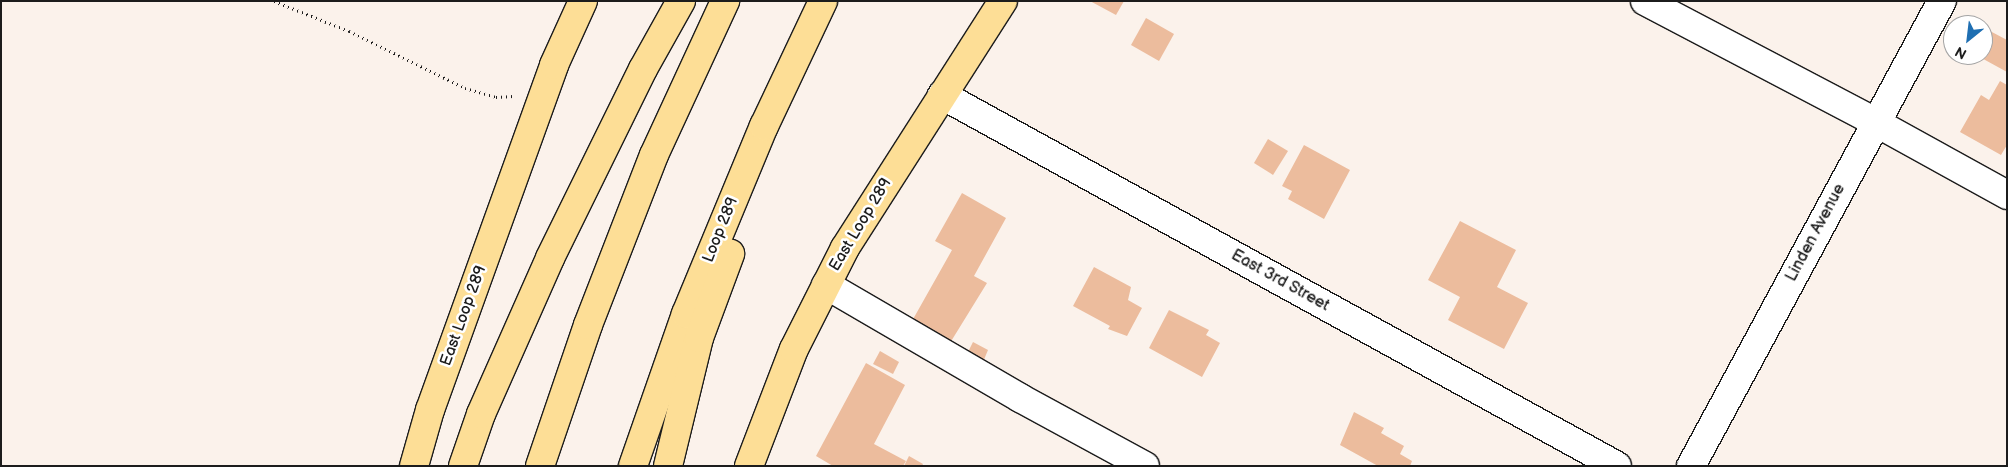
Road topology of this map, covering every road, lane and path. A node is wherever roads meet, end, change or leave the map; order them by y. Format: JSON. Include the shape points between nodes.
{"nodes":[{"id":1,"x":274,"y":1,"type":"edge"},
{"id":2,"x":583,"y":1,"type":"edge"},
{"id":3,"x":681,"y":1,"type":"edge"},
{"id":4,"x":725,"y":1,"type":"edge"},
{"id":5,"x":823,"y":1,"type":"edge"},
{"id":6,"x":828,"y":1,"type":"edge"},
{"id":7,"x":1004,"y":1,"type":"edge"},
{"id":8,"x":1645,"y":1,"type":"edge"},
{"id":9,"x":1942,"y":1,"type":"edge"},
{"id":10,"x":942,"y":95,"type":"junction"},
{"id":11,"x":543,"y":96,"type":"junction"},
{"id":12,"x":1875,"y":122,"type":"junction"},
{"id":13,"x":2007,"y":195,"type":"edge"},
{"id":14,"x":826,"y":285,"type":"junction"},
{"id":15,"x":414,"y":466,"type":"edge"},
{"id":16,"x":463,"y":466,"type":"edge"},
{"id":17,"x":540,"y":466,"type":"edge"},
{"id":18,"x":633,"y":466,"type":"edge"},
{"id":19,"x":668,"y":466,"type":"edge"},
{"id":20,"x":749,"y":466,"type":"edge"},
{"id":21,"x":1145,"y":466,"type":"edge"},
{"id":22,"x":1617,"y":466,"type":"edge"},
{"id":23,"x":1691,"y":466,"type":"edge"}],
"edges":[{"from":1,"to":11,"type":"path","via":[[349,31],[465,88],[496,97]]},
{"from":2,"to":11,"type":"main road","name":"East Loop 289"},
{"from":3,"to":16,"type":"main road","via":[[643,69],[550,258],[482,414]]},
{"from":4,"to":17,"type":"main road","via":[[654,155],[588,325]]},
{"from":5,"to":18,"type":"main road","name":"Loop 289","via":[[764,126],[686,314]]},
{"from":6,"to":19,"type":"main road","via":[[777,123],[699,338]]},
{"from":7,"to":10,"type":"main road","name":"East Loop 289"},
{"from":8,"to":12,"type":"street"},
{"from":9,"to":12,"type":"street","name":"Linden Avenue"},
{"from":10,"to":14,"type":"main road","name":"East Loop 289","via":[[845,248]]},
{"from":10,"to":22,"type":"street","name":"East 3rd Street"},
{"from":11,"to":15,"type":"main road","name":"East Loop 289","via":[[434,401]]},
{"from":12,"to":13,"type":"street"},
{"from":12,"to":23,"type":"street","name":"Linden Avenue"},
{"from":14,"to":20,"type":"main road","name":"East Loop 289","via":[[794,349]]},
{"from":14,"to":21,"type":"street","via":[[1012,394]]}]}
